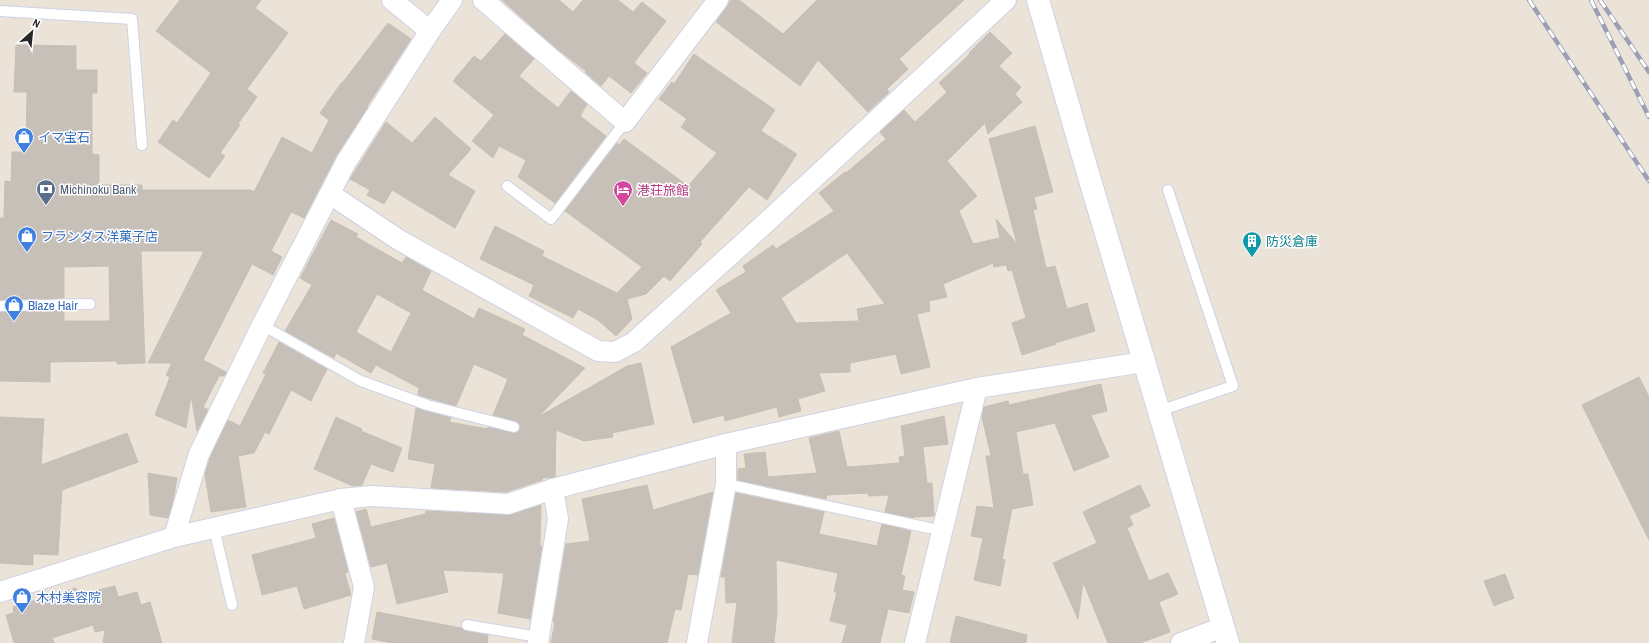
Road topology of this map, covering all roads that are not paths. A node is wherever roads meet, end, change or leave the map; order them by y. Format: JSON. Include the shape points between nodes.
{"nodes":[{"id":1,"x":392,"y":0,"type":"edge"},
{"id":2,"x":452,"y":0,"type":"edge"},
{"id":3,"x":483,"y":0,"type":"edge"},
{"id":4,"x":718,"y":0,"type":"edge"},
{"id":5,"x":1006,"y":0,"type":"edge"},
{"id":6,"x":1038,"y":0,"type":"edge"},
{"id":7,"x":0,"y":10,"type":"edge"},
{"id":8,"x":430,"y":31,"type":"junction"},
{"id":9,"x":625,"y":122,"type":"junction"},
{"id":10,"x":142,"y":144,"type":"dead end"},
{"id":11,"x":507,"y":186,"type":"dead end"},
{"id":12,"x":1168,"y":190,"type":"dead end"},
{"id":13,"x":330,"y":194,"type":"junction"},
{"id":14,"x":90,"y":304,"type":"dead end"},
{"id":15,"x":0,"y":306,"type":"edge"},
{"id":16,"x":262,"y":325,"type":"junction"},
{"id":17,"x":1144,"y":362,"type":"junction"},
{"id":18,"x":977,"y":388,"type":"junction"},
{"id":19,"x":1159,"y":411,"type":"junction"},
{"id":20,"x":514,"y":427,"type":"dead end"},
{"id":21,"x":726,"y":444,"type":"junction"},
{"id":22,"x":726,"y":484,"type":"junction"},
{"id":23,"x":554,"y":488,"type":"junction"},
{"id":24,"x":341,"y":500,"type":"junction"},
{"id":25,"x":214,"y":528,"type":"junction"},
{"id":26,"x":943,"y":531,"type":"junction"},
{"id":27,"x":174,"y":537,"type":"junction"},
{"id":28,"x":0,"y":592,"type":"edge"},
{"id":29,"x":232,"y":605,"type":"dead end"},
{"id":30,"x":467,"y":625,"type":"dead end"},
{"id":31,"x":1226,"y":635,"type":"edge"},
{"id":32,"x":538,"y":640,"type":"edge"},
{"id":33,"x":354,"y":643,"type":"edge"},
{"id":34,"x":697,"y":643,"type":"edge"},
{"id":35,"x":915,"y":643,"type":"edge"},
{"id":36,"x":1181,"y":643,"type":"edge"}],
"edges":[{"from":1,"to":8,"type":"street"},
{"from":2,"to":8,"type":"street"},
{"from":3,"to":9,"type":"street"},
{"from":4,"to":9,"type":"street"},
{"from":5,"to":13,"type":"street","via":[[634,342],[615,352],[598,351],[399,240]]},
{"from":6,"to":17,"type":"street"},
{"from":7,"to":10,"type":"lane","via":[[132,19]]},
{"from":8,"to":13,"type":"street","via":[[346,162]]},
{"from":9,"to":11,"type":"lane","via":[[551,219]]},
{"from":12,"to":19,"type":"lane","via":[[1233,386]]},
{"from":13,"to":16,"type":"street"},
{"from":14,"to":15,"type":"lane"},
{"from":16,"to":20,"type":"lane","via":[[361,381],[426,405]]},
{"from":16,"to":27,"type":"street","via":[[199,454]]},
{"from":17,"to":18,"type":"street"},
{"from":17,"to":19,"type":"street"},
{"from":18,"to":21,"type":"street"},
{"from":18,"to":26,"type":"street"},
{"from":19,"to":31,"type":"street"},
{"from":21,"to":22,"type":"street"},
{"from":21,"to":23,"type":"street"},
{"from":22,"to":26,"type":"lane"},
{"from":22,"to":34,"type":"street"},
{"from":23,"to":24,"type":"street","via":[[508,504],[372,496]]},
{"from":23,"to":32,"type":"street","via":[[558,519]]},
{"from":24,"to":25,"type":"street"},
{"from":24,"to":33,"type":"street","via":[[364,587]]},
{"from":25,"to":27,"type":"street"},
{"from":25,"to":29,"type":"lane"},
{"from":26,"to":35,"type":"street"},
{"from":27,"to":28,"type":"street"},
{"from":30,"to":32,"type":"lane"},
{"from":31,"to":36,"type":"street"}]}
